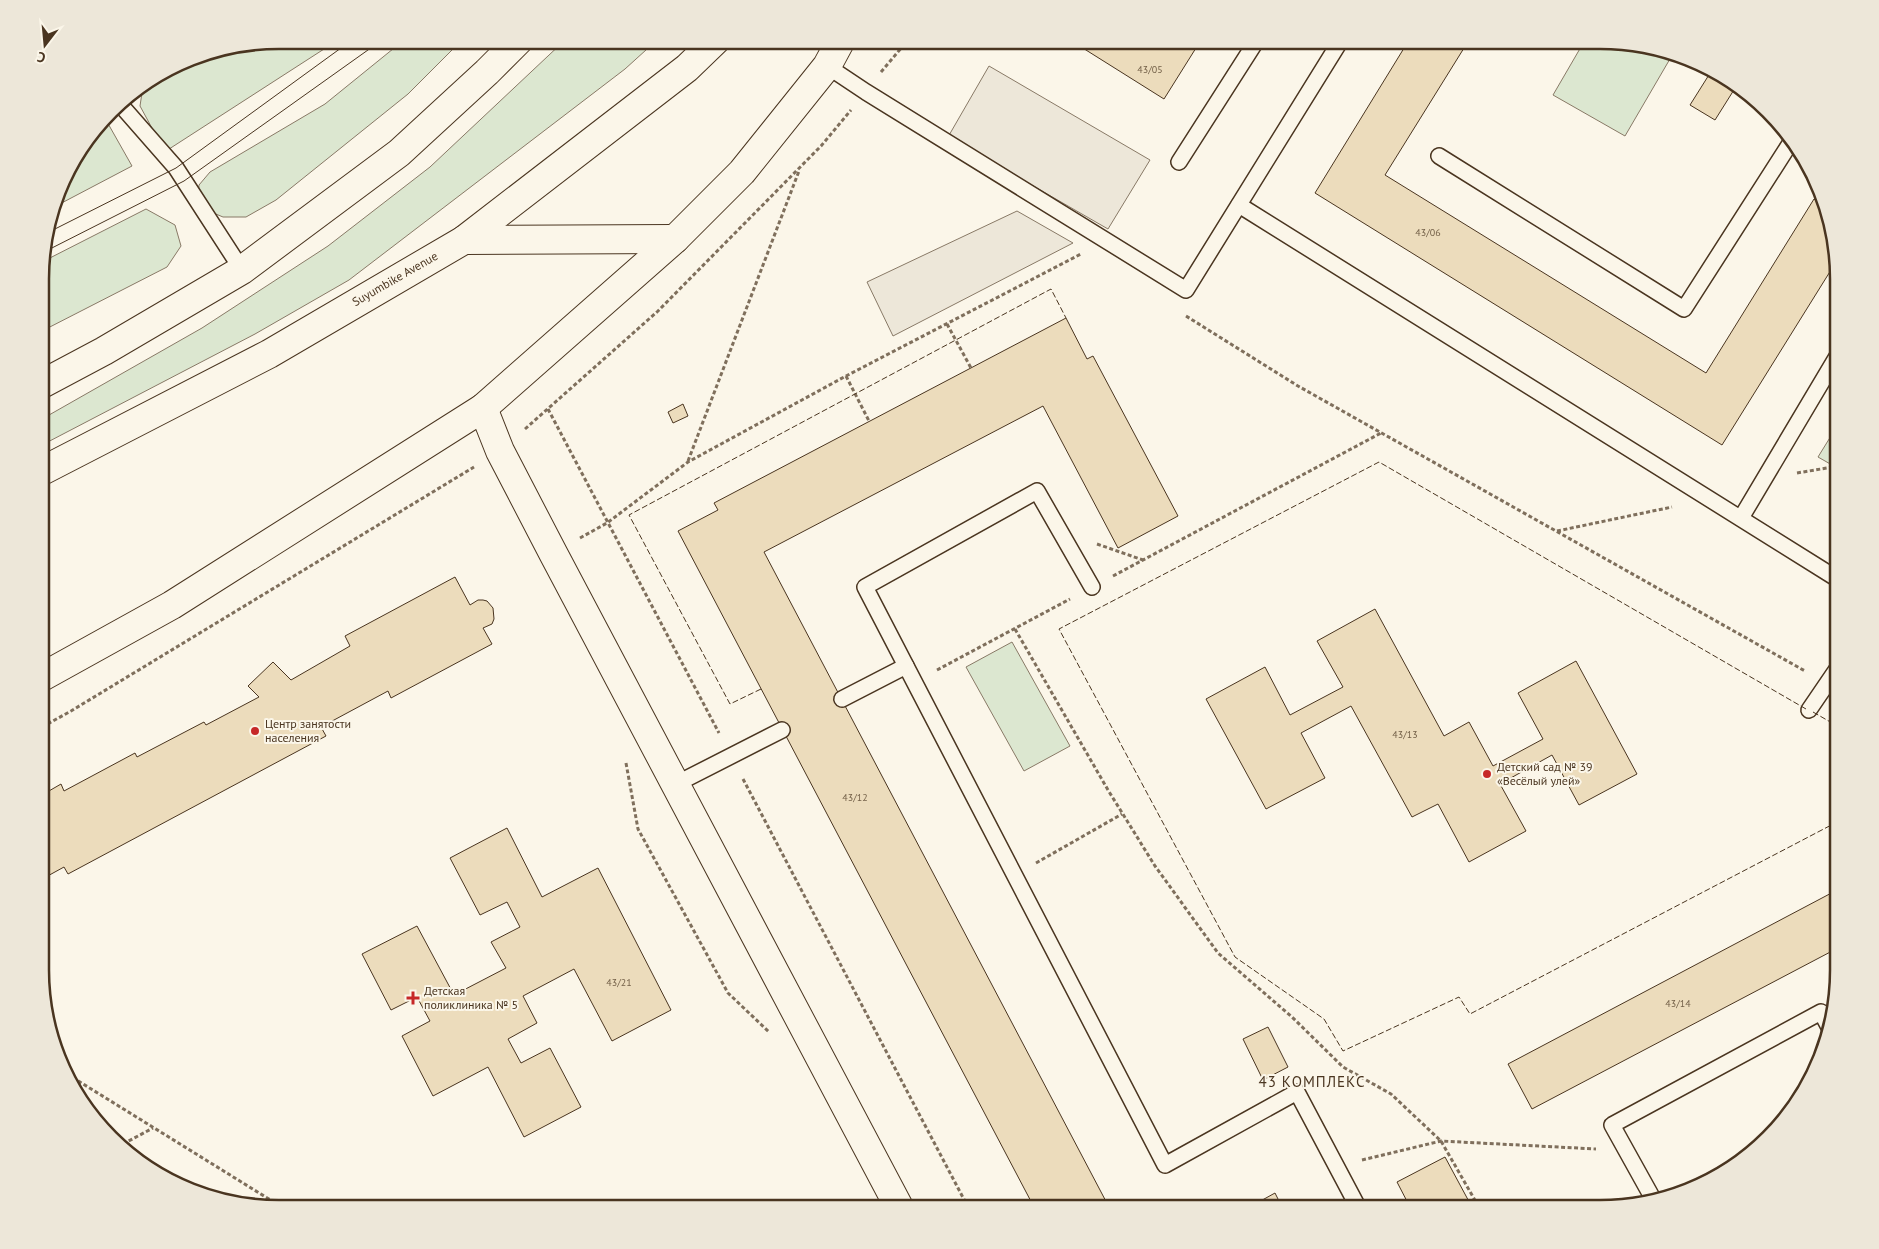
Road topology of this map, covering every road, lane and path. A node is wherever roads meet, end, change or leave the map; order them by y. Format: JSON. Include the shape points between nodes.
{"nodes":[{"id":1,"x":510,"y":49,"type":"edge"},
{"id":2,"x":707,"y":49,"type":"edge"},
{"id":3,"x":836,"y":49,"type":"edge"},
{"id":4,"x":1251,"y":49,"type":"edge"},
{"id":5,"x":1335,"y":49,"type":"edge"},
{"id":6,"x":828,"y":66,"type":"junction"},
{"id":7,"x":124,"y":109,"type":"edge"},
{"id":8,"x":1788,"y":147,"type":"edge"},
{"id":9,"x":1439,"y":156,"type":"dead end"},
{"id":10,"x":1179,"y":162,"type":"dead end"},
{"id":11,"x":800,"y":168,"type":"dead end"},
{"id":12,"x":1239,"y":205,"type":"junction"},
{"id":13,"x":675,"y":239,"type":"junction"},
{"id":14,"x":464,"y":240,"type":"junction"},
{"id":15,"x":1084,"y":252,"type":"dead end"},
{"id":16,"x":242,"y":270,"type":"junction"},
{"id":17,"x":1182,"y":314,"type":"dead end"},
{"id":18,"x":946,"y":324,"type":"junction"},
{"id":19,"x":1830,"y":367,"type":"edge"},
{"id":20,"x":971,"y":368,"type":"dead end"},
{"id":21,"x":846,"y":376,"type":"junction"},
{"id":22,"x":49,"y":380,"type":"edge"},
{"id":23,"x":483,"y":408,"type":"junction"},
{"id":24,"x":548,"y":409,"type":"dead end"},
{"id":25,"x":869,"y":421,"type":"dead end"},
{"id":26,"x":1381,"y":433,"type":"junction"},
{"id":27,"x":688,"y":462,"type":"junction"},
{"id":28,"x":49,"y":467,"type":"edge"},
{"id":29,"x":1830,"y":467,"type":"edge"},
{"id":30,"x":1764,"y":478,"type":"junction"},
{"id":31,"x":1710,"y":499,"type":"junction"},
{"id":32,"x":1740,"y":518,"type":"junction"},
{"id":33,"x":607,"y":523,"type":"junction"},
{"id":34,"x":1557,"y":531,"type":"junction"},
{"id":35,"x":1060,"y":532,"type":"junction"},
{"id":36,"x":1144,"y":560,"type":"junction"},
{"id":37,"x":1830,"y":575,"type":"edge"},
{"id":38,"x":1092,"y":588,"type":"junction"},
{"id":39,"x":1015,"y":629,"type":"junction"},
{"id":40,"x":906,"y":666,"type":"junction"},
{"id":41,"x":49,"y":674,"type":"edge"},
{"id":42,"x":1830,"y":678,"type":"edge"},
{"id":43,"x":914,"y":682,"type":"junction"},
{"id":44,"x":1827,"y":683,"type":"junction"},
{"id":45,"x":842,"y":699,"type":"dead end"},
{"id":46,"x":1809,"y":710,"type":"dead end"},
{"id":47,"x":782,"y":730,"type":"dead end"},
{"id":48,"x":731,"y":756,"type":"junction"},
{"id":49,"x":676,"y":784,"type":"junction"},
{"id":50,"x":1122,"y":814,"type":"junction"},
{"id":51,"x":1052,"y":854,"type":"dead end"},
{"id":52,"x":1825,"y":1019,"type":"edge"},
{"id":53,"x":78,"y":1081,"type":"edge"},
{"id":54,"x":154,"y":1128,"type":"junction"},
{"id":55,"x":1441,"y":1141,"type":"junction"},
{"id":56,"x":126,"y":1142,"type":"edge"},
{"id":57,"x":1627,"y":1151,"type":"junction"},
{"id":58,"x":1336,"y":1166,"type":"junction"},
{"id":59,"x":1650,"y":1195,"type":"edge"},
{"id":60,"x":270,"y":1200,"type":"edge"},
{"id":61,"x":895,"y":1200,"type":"edge"},
{"id":62,"x":964,"y":1200,"type":"edge"},
{"id":63,"x":1354,"y":1200,"type":"edge"},
{"id":64,"x":1475,"y":1200,"type":"edge"}],
"edges":[{"from":1,"to":16,"type":"street","via":[[399,153]]},
{"from":2,"to":14,"type":"street","name":"Suyumbike Avenue","via":[[687,68]]},
{"from":3,"to":6,"type":"street"},
{"from":4,"to":10,"type":"lane"},
{"from":5,"to":12,"type":"lane"},
{"from":6,"to":12,"type":"lane","via":[[1186,290]]},
{"from":6,"to":13,"type":"street","via":[[742,172]]},
{"from":7,"to":16,"type":"lane","via":[[176,168]]},
{"from":8,"to":9,"type":"lane","via":[[1684,309]]},
{"from":11,"to":27,"type":"path"},
{"from":12,"to":31,"type":"lane"},
{"from":13,"to":14,"type":"street"},
{"from":13,"to":23,"type":"street"},
{"from":14,"to":28,"type":"street","name":"Suyumbike Avenue","via":[[269,354]]},
{"from":15,"to":18,"type":"path"},
{"from":16,"to":22,"type":"street"},
{"from":17,"to":26,"type":"path"},
{"from":18,"to":20,"type":"path"},
{"from":18,"to":21,"type":"path"},
{"from":19,"to":30,"type":"lane"},
{"from":21,"to":25,"type":"path"},
{"from":21,"to":27,"type":"path"},
{"from":23,"to":41,"type":"street","via":[[172,605]]},
{"from":23,"to":49,"type":"street","via":[[500,451]]},
{"from":24,"to":33,"type":"path"},
{"from":26,"to":34,"type":"path"},
{"from":26,"to":36,"type":"path"},
{"from":27,"to":33,"type":"path"},
{"from":29,"to":30,"type":"path"},
{"from":30,"to":32,"type":"lane"},
{"from":31,"to":32,"type":"lane"},
{"from":31,"to":34,"type":"path"},
{"from":32,"to":37,"type":"lane"},
{"from":33,"to":48,"type":"path"},
{"from":34,"to":44,"type":"path"},
{"from":35,"to":36,"type":"path"},
{"from":35,"to":38,"type":"lane"},
{"from":35,"to":40,"type":"lane","via":[[1037,491],[865,587]]},
{"from":36,"to":38,"type":"path"},
{"from":38,"to":39,"type":"path"},
{"from":39,"to":43,"type":"path"},
{"from":39,"to":50,"type":"path"},
{"from":40,"to":43,"type":"lane"},
{"from":40,"to":45,"type":"lane"},
{"from":42,"to":44,"type":"lane"},
{"from":43,"to":58,"type":"lane","via":[[1166,1165],[1297,1092]]},
{"from":44,"to":46,"type":"lane"},
{"from":47,"to":48,"type":"lane"},
{"from":48,"to":49,"type":"lane"},
{"from":48,"to":62,"type":"path"},
{"from":49,"to":61,"type":"street"},
{"from":50,"to":51,"type":"path"},
{"from":50,"to":55,"type":"path","via":[[1218,953],[1292,1017],[1343,1067],[1391,1094]]},
{"from":52,"to":57,"type":"lane","via":[[1821,1012],[1612,1125]]},
{"from":53,"to":54,"type":"path"},
{"from":54,"to":56,"type":"path"},
{"from":54,"to":60,"type":"path"},
{"from":55,"to":57,"type":"path"},
{"from":55,"to":58,"type":"path"},
{"from":55,"to":64,"type":"path"},
{"from":57,"to":59,"type":"lane"},
{"from":58,"to":63,"type":"lane"}]}
